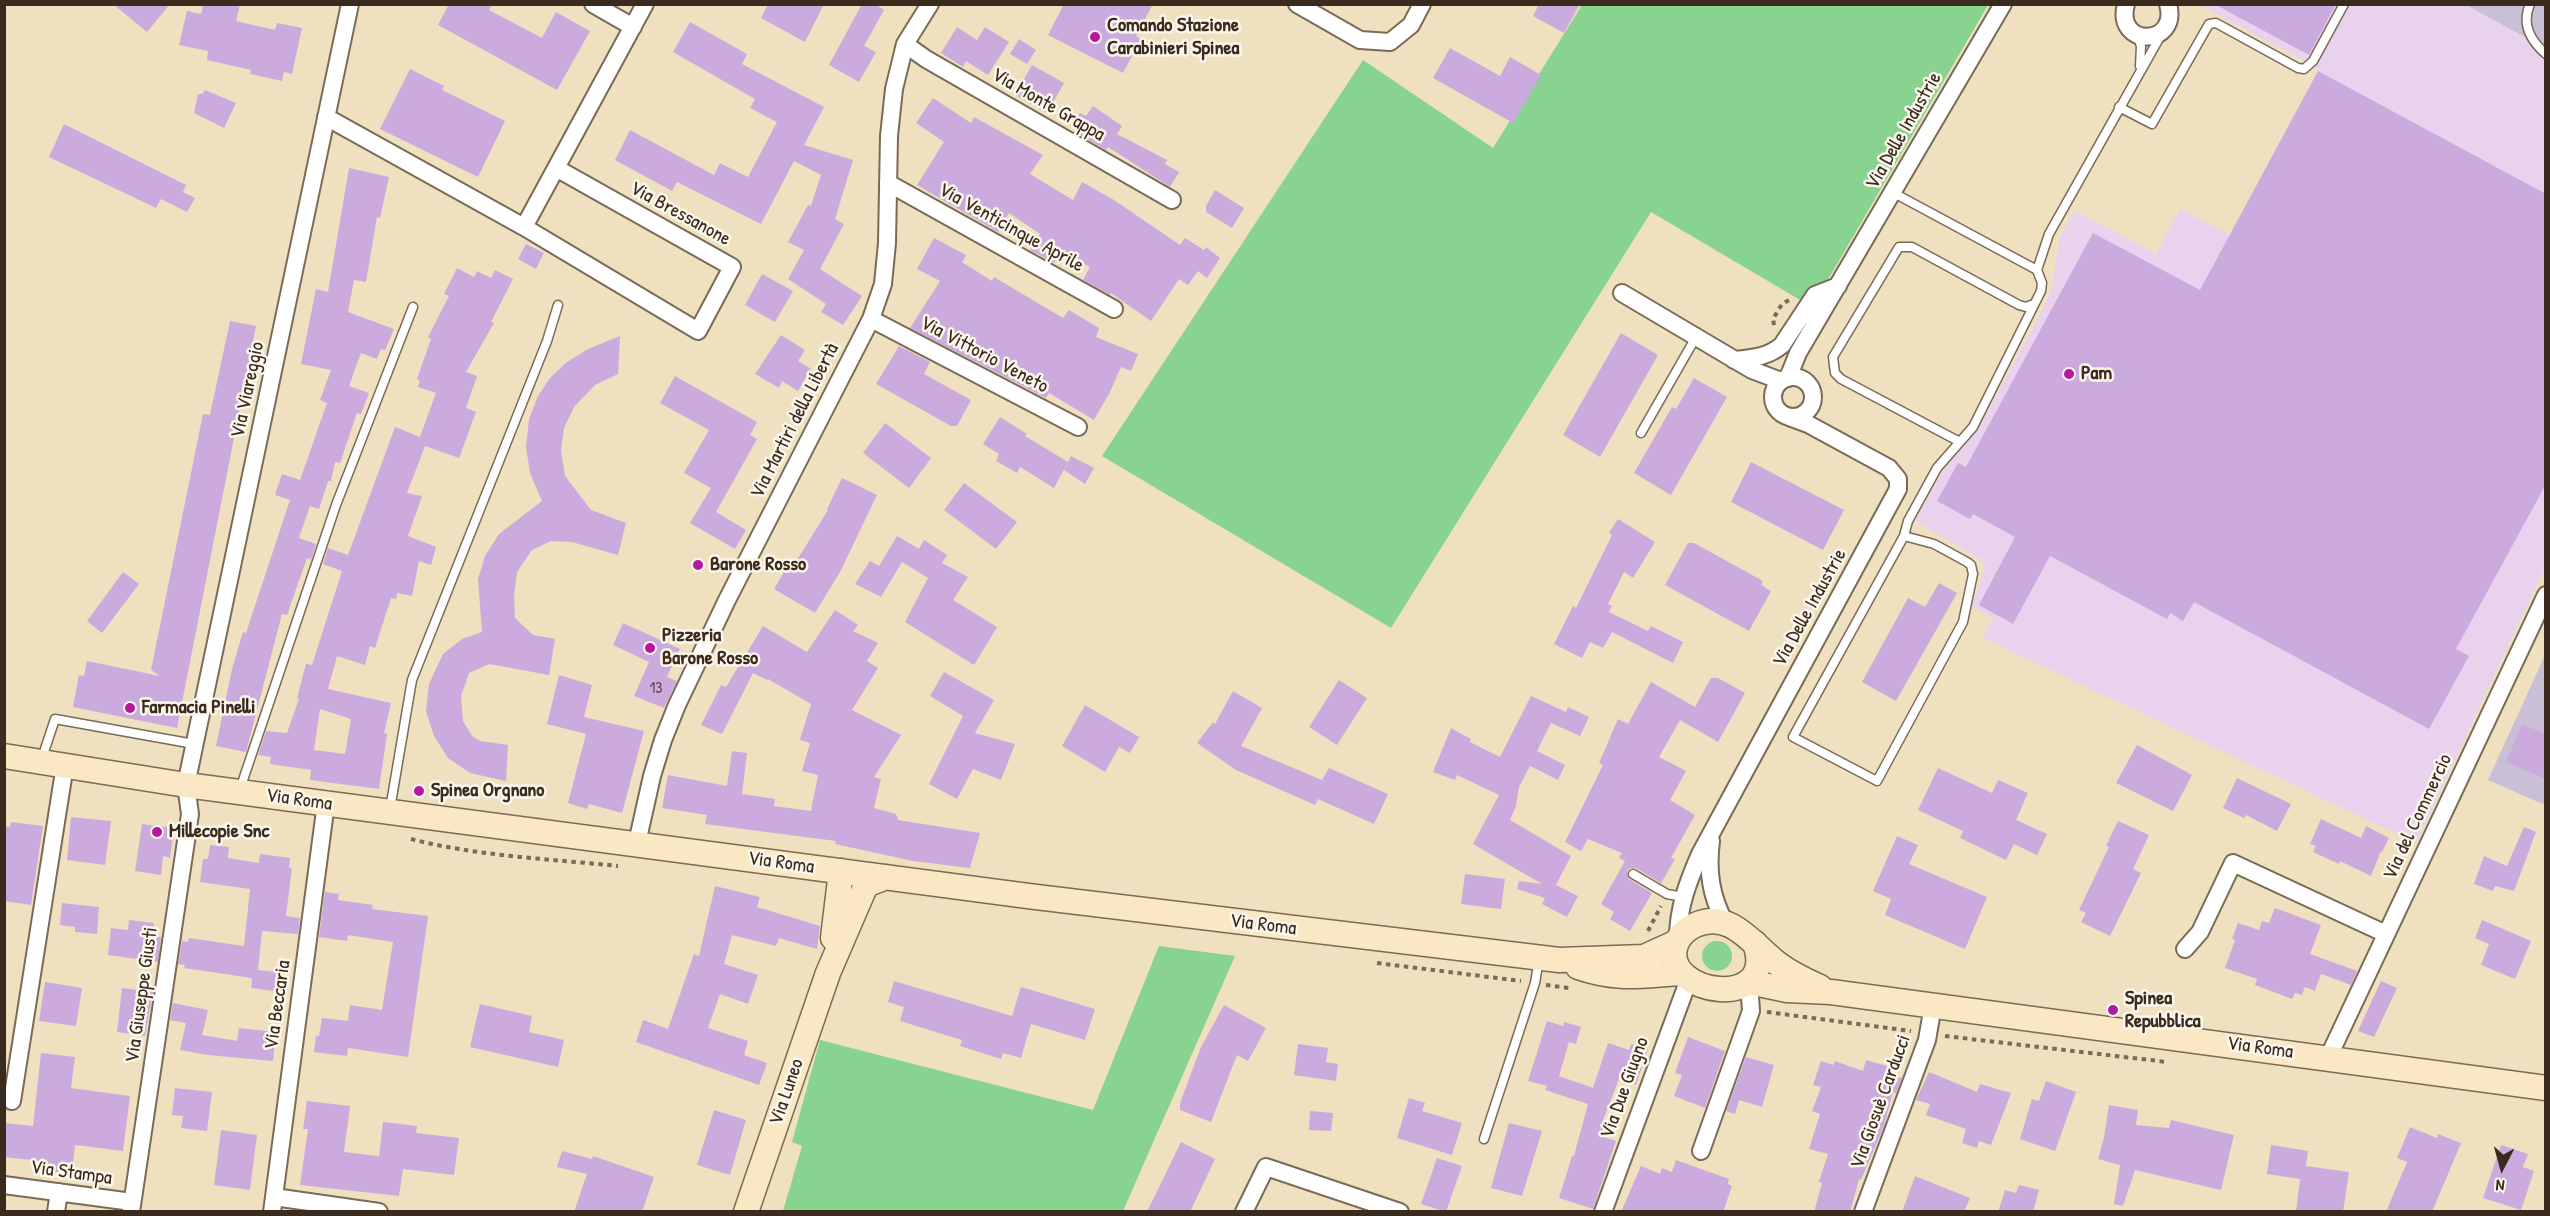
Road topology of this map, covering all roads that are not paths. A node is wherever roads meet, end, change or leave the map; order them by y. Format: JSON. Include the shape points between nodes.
{"nodes":[{"id":1,"x":351,"y":4,"type":"edge"},
{"id":2,"x":593,"y":4,"type":"edge"},
{"id":3,"x":645,"y":4,"type":"edge"},
{"id":4,"x":930,"y":4,"type":"edge"},
{"id":5,"x":1297,"y":4,"type":"edge"},
{"id":6,"x":1422,"y":4,"type":"edge"},
{"id":7,"x":2002,"y":4,"type":"edge"},
{"id":8,"x":2176,"y":4,"type":"edge"},
{"id":9,"x":2344,"y":4,"type":"edge"},
{"id":10,"x":2530,"y":4,"type":"edge"},
{"id":11,"x":2123,"y":7,"type":"edge"},
{"id":12,"x":2167,"y":18,"type":"edge"},
{"id":13,"x":633,"y":27,"type":"junction"},
{"id":14,"x":2136,"y":35,"type":"junction"},
{"id":15,"x":905,"y":44,"type":"junction"},
{"id":16,"x":2546,"y":54,"type":"edge"},
{"id":17,"x":2139,"y":72,"type":"junction"},
{"id":18,"x":2119,"y":107,"type":"junction"},
{"id":19,"x":326,"y":117,"type":"junction"},
{"id":20,"x":556,"y":168,"type":"junction"},
{"id":21,"x":888,"y":183,"type":"junction"},
{"id":22,"x":1892,"y":192,"type":"junction"},
{"id":23,"x":1172,"y":200,"type":"dead end"},
{"id":24,"x":524,"y":226,"type":"junction"},
{"id":25,"x":2037,"y":270,"type":"junction"},
{"id":26,"x":1838,"y":286,"type":"junction"},
{"id":27,"x":1622,"y":293,"type":"dead end"},
{"id":28,"x":2034,"y":304,"type":"junction"},
{"id":29,"x":558,"y":305,"type":"dead end"},
{"id":30,"x":413,"y":307,"type":"dead end"},
{"id":31,"x":1114,"y":309,"type":"dead end"},
{"id":32,"x":871,"y":320,"type":"junction"},
{"id":33,"x":1696,"y":337,"type":"junction"},
{"id":34,"x":1805,"y":341,"type":"junction"},
{"id":35,"x":1734,"y":360,"type":"junction"},
{"id":36,"x":1806,"y":383,"type":"junction"},
{"id":37,"x":1781,"y":385,"type":"junction"},
{"id":38,"x":1812,"y":402,"type":"junction"},
{"id":39,"x":1789,"y":417,"type":"junction"},
{"id":40,"x":1078,"y":427,"type":"dead end"},
{"id":41,"x":1641,"y":433,"type":"dead end"},
{"id":42,"x":1829,"y":435,"type":"junction"},
{"id":43,"x":1960,"y":442,"type":"junction"},
{"id":44,"x":1904,"y":536,"type":"junction"},
{"id":45,"x":2546,"y":595,"type":"edge"},
{"id":46,"x":194,"y":744,"type":"junction"},
{"id":47,"x":4,"y":756,"type":"edge"},
{"id":48,"x":41,"y":762,"type":"junction"},
{"id":49,"x":65,"y":765,"type":"junction"},
{"id":50,"x":186,"y":785,"type":"junction"},
{"id":51,"x":239,"y":792,"type":"junction"},
{"id":52,"x":326,"y":803,"type":"junction"},
{"id":53,"x":390,"y":812,"type":"junction"},
{"id":54,"x":1713,"y":829,"type":"junction"},
{"id":55,"x":637,"y":843,"type":"junction"},
{"id":56,"x":841,"y":871,"type":"junction"},
{"id":57,"x":1633,"y":874,"type":"dead end"},
{"id":58,"x":886,"y":877,"type":"junction"},
{"id":59,"x":1675,"y":896,"type":"junction"},
{"id":60,"x":1713,"y":896,"type":"junction"},
{"id":61,"x":1725,"y":923,"type":"junction"},
{"id":62,"x":2386,"y":934,"type":"junction"},
{"id":63,"x":1678,"y":940,"type":"junction"},
{"id":64,"x":1755,"y":943,"type":"junction"},
{"id":65,"x":2185,"y":949,"type":"dead end"},
{"id":66,"x":1549,"y":959,"type":"junction"},
{"id":67,"x":828,"y":973,"type":"junction"},
{"id":68,"x":1685,"y":976,"type":"junction"},
{"id":69,"x":1747,"y":983,"type":"junction"},
{"id":70,"x":1831,"y":992,"type":"junction"},
{"id":71,"x":1934,"y":1006,"type":"junction"},
{"id":72,"x":2328,"y":1058,"type":"junction"},
{"id":73,"x":2546,"y":1088,"type":"edge"},
{"id":74,"x":12,"y":1101,"type":"dead end"},
{"id":75,"x":1484,"y":1139,"type":"dead end"},
{"id":76,"x":1701,"y":1151,"type":"dead end"},
{"id":77,"x":4,"y":1185,"type":"edge"},
{"id":78,"x":59,"y":1192,"type":"junction"},
{"id":79,"x":273,"y":1204,"type":"edge"},
{"id":80,"x":131,"y":1207,"type":"edge"},
{"id":81,"x":56,"y":1212,"type":"edge"},
{"id":82,"x":379,"y":1212,"type":"edge"},
{"id":83,"x":746,"y":1212,"type":"edge"},
{"id":84,"x":1244,"y":1212,"type":"edge"},
{"id":85,"x":1400,"y":1212,"type":"edge"},
{"id":86,"x":1603,"y":1212,"type":"edge"},
{"id":87,"x":1863,"y":1212,"type":"edge"}],
"edges":[{"from":1,"to":19,"type":"street","name":"Via Viareggio"},
{"from":2,"to":13,"type":"street"},
{"from":3,"to":13,"type":"street"},
{"from":4,"to":15,"type":"street","name":"Via Martiri della Libertà"},
{"from":5,"to":6,"type":"street","via":[[1360,40],[1390,42],[1411,25]]},
{"from":7,"to":22,"type":"street","name":"Via Delle Industrie"},
{"from":8,"to":12,"type":"street"},
{"from":9,"to":18,"type":"lane","via":[[2313,61],[2304,69],[2216,23],[2209,24],[2152,124]]},
{"from":10,"to":16,"type":"lane","via":[[2527,29],[2534,44]]},
{"from":11,"to":14,"type":"street","via":[[2128,28]]},
{"from":12,"to":14,"type":"street","via":[[2156,36]]},
{"from":12,"to":17,"type":"lane"},
{"from":13,"to":20,"type":"street"},
{"from":14,"to":17,"type":"lane","via":[[2142,57]]},
{"from":15,"to":21,"type":"street","name":"Via Martiri della Libertà","via":[[894,89]]},
{"from":15,"to":23,"type":"street","name":"Via Monte Grappa"},
{"from":17,"to":18,"type":"lane"},
{"from":18,"to":25,"type":"lane","via":[[2049,234]]},
{"from":19,"to":24,"type":"street","name":"Via Bressanone"},
{"from":19,"to":46,"type":"street","name":"Via Viareggio"},
{"from":20,"to":24,"type":"street"},
{"from":20,"to":24,"type":"street","name":"Via Bressanone","via":[[732,267],[698,331]]},
{"from":21,"to":31,"type":"street","name":"Via Venticinque Aprile"},
{"from":21,"to":32,"type":"street","name":"Via Martiri della Libertà","via":[[883,284]]},
{"from":22,"to":25,"type":"lane"},
{"from":22,"to":26,"type":"street","name":"Via Delle Industrie"},
{"from":25,"to":28,"type":"lane","via":[[2042,283]]},
{"from":26,"to":34,"type":"street","name":"Via Delle Industrie"},
{"from":26,"to":35,"type":"street","via":[[1815,295],[1775,350],[1759,357]]},
{"from":27,"to":33,"type":"street"},
{"from":28,"to":43,"type":"lane","via":[[1973,427]]},
{"from":28,"to":43,"type":"lane","via":[[2019,305],[1912,247],[1899,247],[1833,357],[1835,373],[1841,379]]},
{"from":29,"to":53,"type":"lane","via":[[412,680]]},
{"from":30,"to":51,"type":"lane","via":[[336,505]]},
{"from":32,"to":40,"type":"street","name":"Via Vittorio Veneto"},
{"from":32,"to":55,"type":"street","name":"Via Martiri della Libertà","via":[[677,705],[657,758]]},
{"from":33,"to":35,"type":"street"},
{"from":33,"to":41,"type":"lane"},
{"from":34,"to":36,"type":"street","name":"Via Delle Industrie","via":[[1801,359]]},
{"from":34,"to":37,"type":"street","name":"Via Delle Industrie"},
{"from":35,"to":37,"type":"street"},
{"from":36,"to":37,"type":"street","via":[[1794,378]]},
{"from":36,"to":38,"type":"street","name":"Via Delle Industrie"},
{"from":37,"to":39,"type":"street","name":"Via Delle Industrie","via":[[1776,408]]},
{"from":38,"to":39,"type":"street","via":[[1802,414]]},
{"from":38,"to":42,"type":"street","name":"Via Delle Industrie","via":[[1815,415]]},
{"from":39,"to":42,"type":"street","name":"Via Delle Industrie"},
{"from":42,"to":54,"type":"street","name":"Via Delle Industrie","via":[[1893,471],[1898,489]]},
{"from":43,"to":44,"type":"lane","via":[[1936,468],[1908,520]]},
{"from":44,"to":44,"type":"lane","via":[[1934,544],[1967,562],[1973,574],[1963,621],[1877,781],[1793,736]]},
{"from":45,"to":62,"type":"street","name":"Via del Commercio"},
{"from":46,"to":48,"type":"lane","via":[[55,719]]},
{"from":46,"to":50,"type":"street","name":"Via Viareggio"},
{"from":47,"to":48,"type":"street","name":"Via Roma"},
{"from":48,"to":49,"type":"street","name":"Via Roma"},
{"from":49,"to":50,"type":"street","name":"Via Roma"},
{"from":49,"to":74,"type":"street"},
{"from":50,"to":51,"type":"street","name":"Via Roma"},
{"from":50,"to":80,"type":"street","name":"Via Giuseppe Giusti","via":[[190,813]]},
{"from":51,"to":52,"type":"street","name":"Via Roma"},
{"from":52,"to":53,"type":"street","name":"Via Roma"},
{"from":52,"to":79,"type":"street","name":"Via Beccaria"},
{"from":53,"to":55,"type":"street","name":"Via Roma"},
{"from":54,"to":59,"type":"street","name":"Via Delle Industrie"},
{"from":54,"to":60,"type":"street","name":"Via Delle Industrie","via":[[1708,860]]},
{"from":55,"to":56,"type":"street","name":"Via Roma"},
{"from":56,"to":58,"type":"street","name":"Via Roma"},
{"from":56,"to":67,"type":"street","name":"Via Luneo"},
{"from":57,"to":59,"type":"lane"},
{"from":58,"to":66,"type":"street","name":"Via Roma"},
{"from":58,"to":67,"type":"street","name":"Via Luneo","via":[[864,888]]},
{"from":59,"to":60,"type":"street"},
{"from":59,"to":63,"type":"street","name":"Via Delle Industrie"},
{"from":60,"to":61,"type":"street","name":"Via Delle Industrie"},
{"from":61,"to":63,"type":"street","name":"Via Roma","via":[[1697,924]]},
{"from":61,"to":64,"type":"street","name":"Via Roma","via":[[1747,934]]},
{"from":62,"to":65,"type":"street","via":[[2233,863],[2200,932]]},
{"from":62,"to":72,"type":"street","name":"Via del Commercio"},
{"from":63,"to":66,"type":"street","name":"Via Roma","via":[[1644,957]]},
{"from":63,"to":68,"type":"street","via":[[1674,958]]},
{"from":64,"to":69,"type":"street","via":[[1759,965]]},
{"from":64,"to":70,"type":"street","name":"Via Roma","via":[[1791,973]]},
{"from":66,"to":68,"type":"street","name":"Via Roma","via":[[1605,975]]},
{"from":66,"to":75,"type":"lane","via":[[1535,983]]},
{"from":67,"to":83,"type":"street","name":"Via Luneo"},
{"from":68,"to":69,"type":"street","name":"Via Roma","via":[[1709,988]]},
{"from":68,"to":86,"type":"street","name":"Via Due Giugno"},
{"from":69,"to":70,"type":"street","name":"Via Roma"},
{"from":69,"to":76,"type":"street","via":[[1751,1011]]},
{"from":70,"to":71,"type":"street","name":"Via Roma"},
{"from":71,"to":72,"type":"street","name":"Via Roma"},
{"from":71,"to":87,"type":"street","name":"Via Giosuè Carducci","via":[[1927,1040]]},
{"from":72,"to":73,"type":"street","name":"Via Roma"},
{"from":77,"to":78,"type":"street","name":"Via Stampa"},
{"from":78,"to":80,"type":"street","name":"Via Stampa"},
{"from":78,"to":81,"type":"street"},
{"from":79,"to":82,"type":"street"},
{"from":84,"to":85,"type":"street","via":[[1266,1167]]}]}
